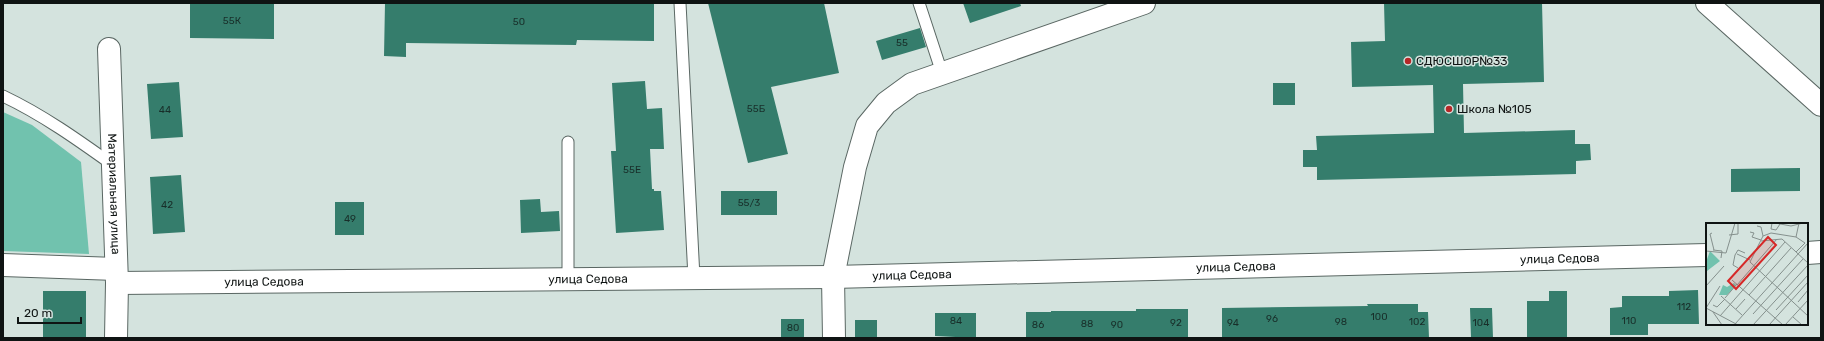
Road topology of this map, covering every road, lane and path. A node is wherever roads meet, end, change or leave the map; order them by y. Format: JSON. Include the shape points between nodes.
{"nodes":[{"id":1,"x":680,"y":3,"type":"edge"},
{"id":2,"x":919,"y":3,"type":"edge"},
{"id":3,"x":1144,"y":3,"type":"edge"},
{"id":4,"x":1706,"y":3,"type":"edge"},
{"id":5,"x":109,"y":49,"type":"dead end"},
{"id":6,"x":942,"y":73,"type":"junction"},
{"id":7,"x":3,"y":96,"type":"edge"},
{"id":8,"x":1821,"y":105,"type":"edge"},
{"id":9,"x":568,"y":142,"type":"dead end"},
{"id":10,"x":113,"y":165,"type":"junction"},
{"id":11,"x":1821,"y":252,"type":"edge"},
{"id":12,"x":1808,"y":253,"type":"edge"},
{"id":13,"x":1706,"y":255,"type":"edge"},
{"id":14,"x":3,"y":265,"type":"edge"},
{"id":15,"x":116,"y":276,"type":"junction"},
{"id":16,"x":833,"y":277,"type":"junction"},
{"id":17,"x":694,"y":278,"type":"junction"},
{"id":18,"x":568,"y":279,"type":"junction"},
{"id":19,"x":116,"y":338,"type":"edge"},
{"id":20,"x":834,"y":338,"type":"edge"}],
"edges":[{"from":1,"to":17,"type":"lane"},
{"from":2,"to":6,"type":"lane"},
{"from":3,"to":6,"type":"street"},
{"from":4,"to":8,"type":"street"},
{"from":5,"to":10,"type":"street","name":"Материальная улица"},
{"from":6,"to":16,"type":"street","via":[[912,84],[886,103],[867,126],[855,167]]},
{"from":7,"to":10,"type":"lane","via":[[69,133]]},
{"from":9,"to":18,"type":"lane"},
{"from":10,"to":15,"type":"street","name":"Материальная улица"},
{"from":11,"to":12,"type":"street"},
{"from":13,"to":16,"type":"street","name":"улица Седова"},
{"from":14,"to":15,"type":"street","name":"улица Седова"},
{"from":15,"to":18,"type":"street","name":"улица Седова"},
{"from":15,"to":19,"type":"street","name":"Материальная улица"},
{"from":16,"to":17,"type":"street","name":"улица Седова"},
{"from":16,"to":20,"type":"street"},
{"from":17,"to":18,"type":"street","name":"улица Седова"}]}
